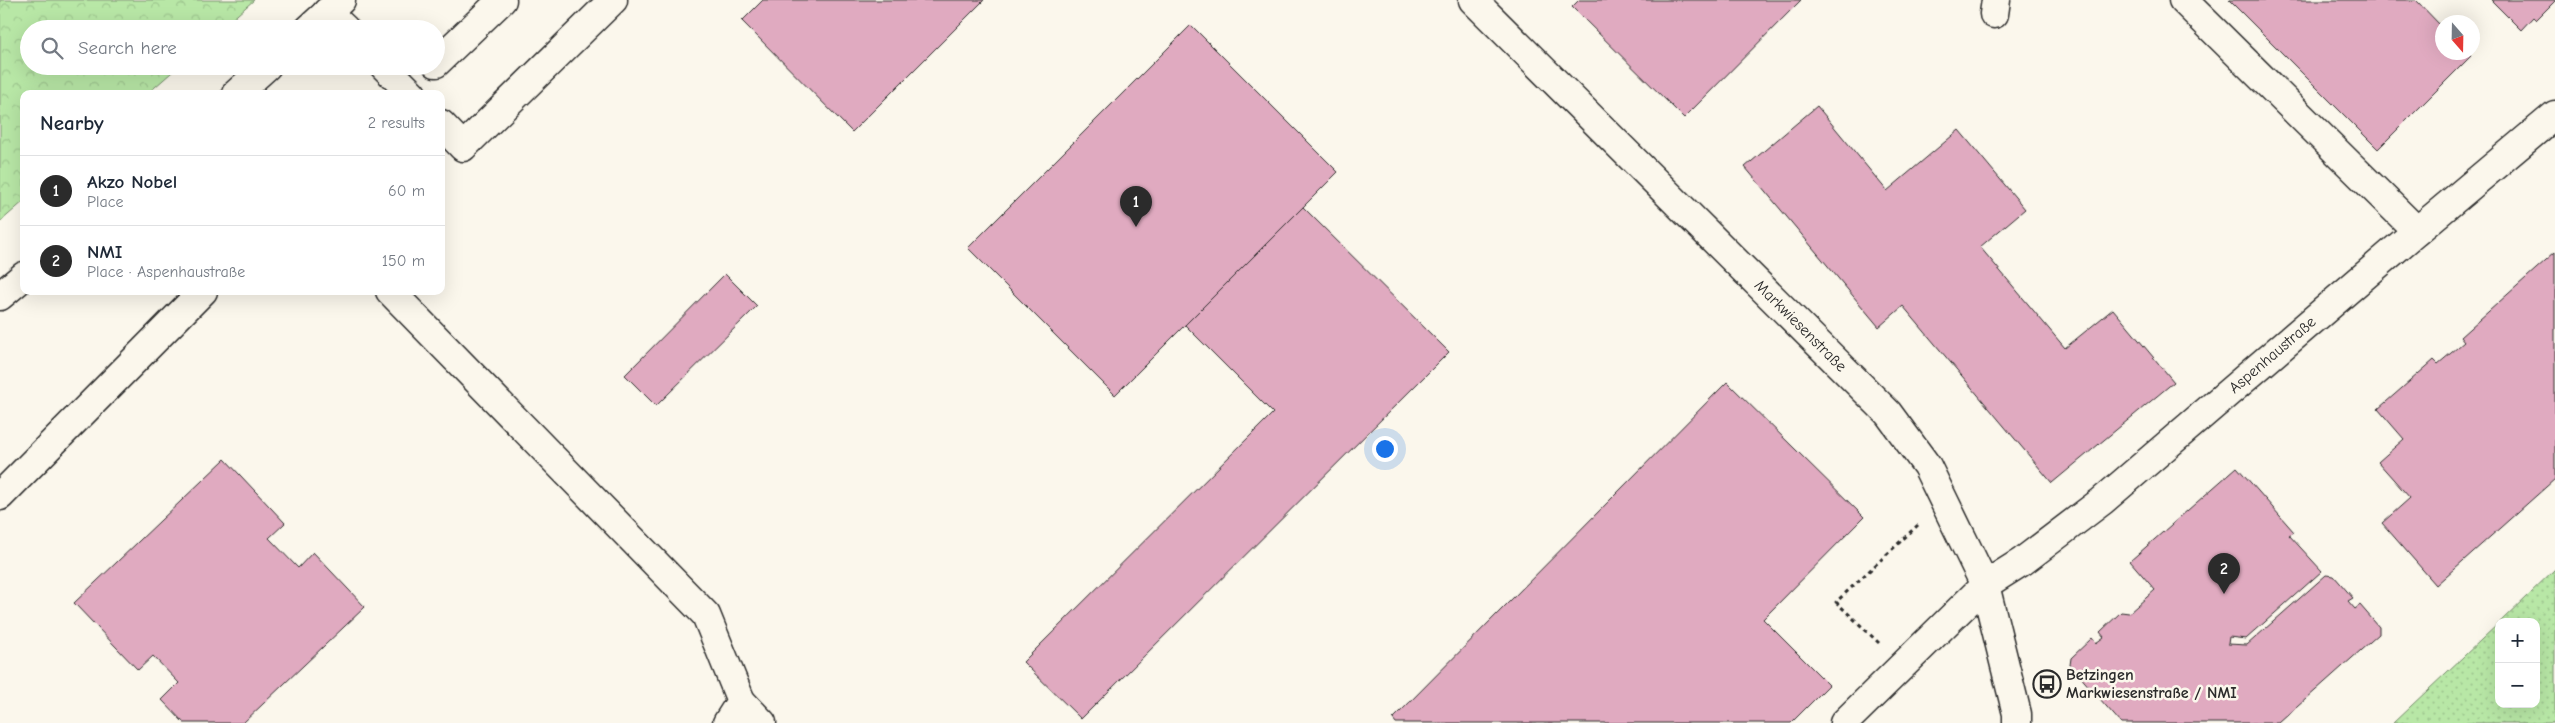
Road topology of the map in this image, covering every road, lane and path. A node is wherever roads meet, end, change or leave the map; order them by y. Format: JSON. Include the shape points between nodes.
{"nodes":[{"id":1,"x":502,"y":0,"type":"edge"},
{"id":2,"x":613,"y":0,"type":"edge"},
{"id":3,"x":1473,"y":0,"type":"edge"},
{"id":4,"x":2183,"y":0,"type":"edge"},
{"id":5,"x":445,"y":54,"type":"edge"},
{"id":6,"x":258,"y":75,"type":"edge"},
{"id":7,"x":393,"y":75,"type":"edge"},
{"id":8,"x":425,"y":75,"type":"edge"},
{"id":9,"x":241,"y":90,"type":"edge"},
{"id":10,"x":408,"y":90,"type":"edge"},
{"id":11,"x":412,"y":90,"type":"edge"},
{"id":12,"x":2555,"y":115,"type":"edge"},
{"id":13,"x":445,"y":128,"type":"edge"},
{"id":14,"x":2417,"y":231,"type":"junction"},
{"id":15,"x":20,"y":279,"type":"edge"},
{"id":16,"x":199,"y":295,"type":"edge"},
{"id":17,"x":394,"y":295,"type":"edge"},
{"id":18,"x":0,"y":296,"type":"edge"},
{"id":19,"x":0,"y":496,"type":"edge"},
{"id":20,"x":1944,"y":501,"type":"junction"},
{"id":21,"x":1985,"y":586,"type":"junction"},
{"id":22,"x":1903,"y":666,"type":"junction"},
{"id":23,"x":734,"y":712,"type":"edge"},
{"id":24,"x":762,"y":723,"type":"edge"},
{"id":25,"x":1844,"y":723,"type":"edge"},
{"id":26,"x":2017,"y":723,"type":"edge"}],
"edges":[{"from":1,"to":5,"type":"street"},
{"from":2,"to":13,"type":"street","via":[[463,147]]},
{"from":3,"to":20,"type":"street","name":"Markwiesenstraße","via":[[1888,414],[1927,466]]},
{"from":4,"to":14,"type":"street"},
{"from":6,"to":9,"type":"street"},
{"from":7,"to":10,"type":"street"},
{"from":8,"to":11,"type":"street"},
{"from":12,"to":14,"type":"street","name":"Aspenhaustraße"},
{"from":14,"to":21,"type":"street","name":"Aspenhaustraße","via":[[2102,501]]},
{"from":15,"to":18,"type":"street"},
{"from":16,"to":19,"type":"street"},
{"from":17,"to":23,"type":"street","via":[[706,615]]},
{"from":20,"to":21,"type":"street","name":"Markwiesenstraße"},
{"from":20,"to":22,"type":"path","via":[[1836,602]]},
{"from":21,"to":22,"type":"street","name":"Aspenhaustraße"},
{"from":21,"to":26,"type":"street","name":"Markwiesenstraße"},
{"from":22,"to":25,"type":"street","name":"Aspenhaustraße"},
{"from":23,"to":24,"type":"street"}]}
